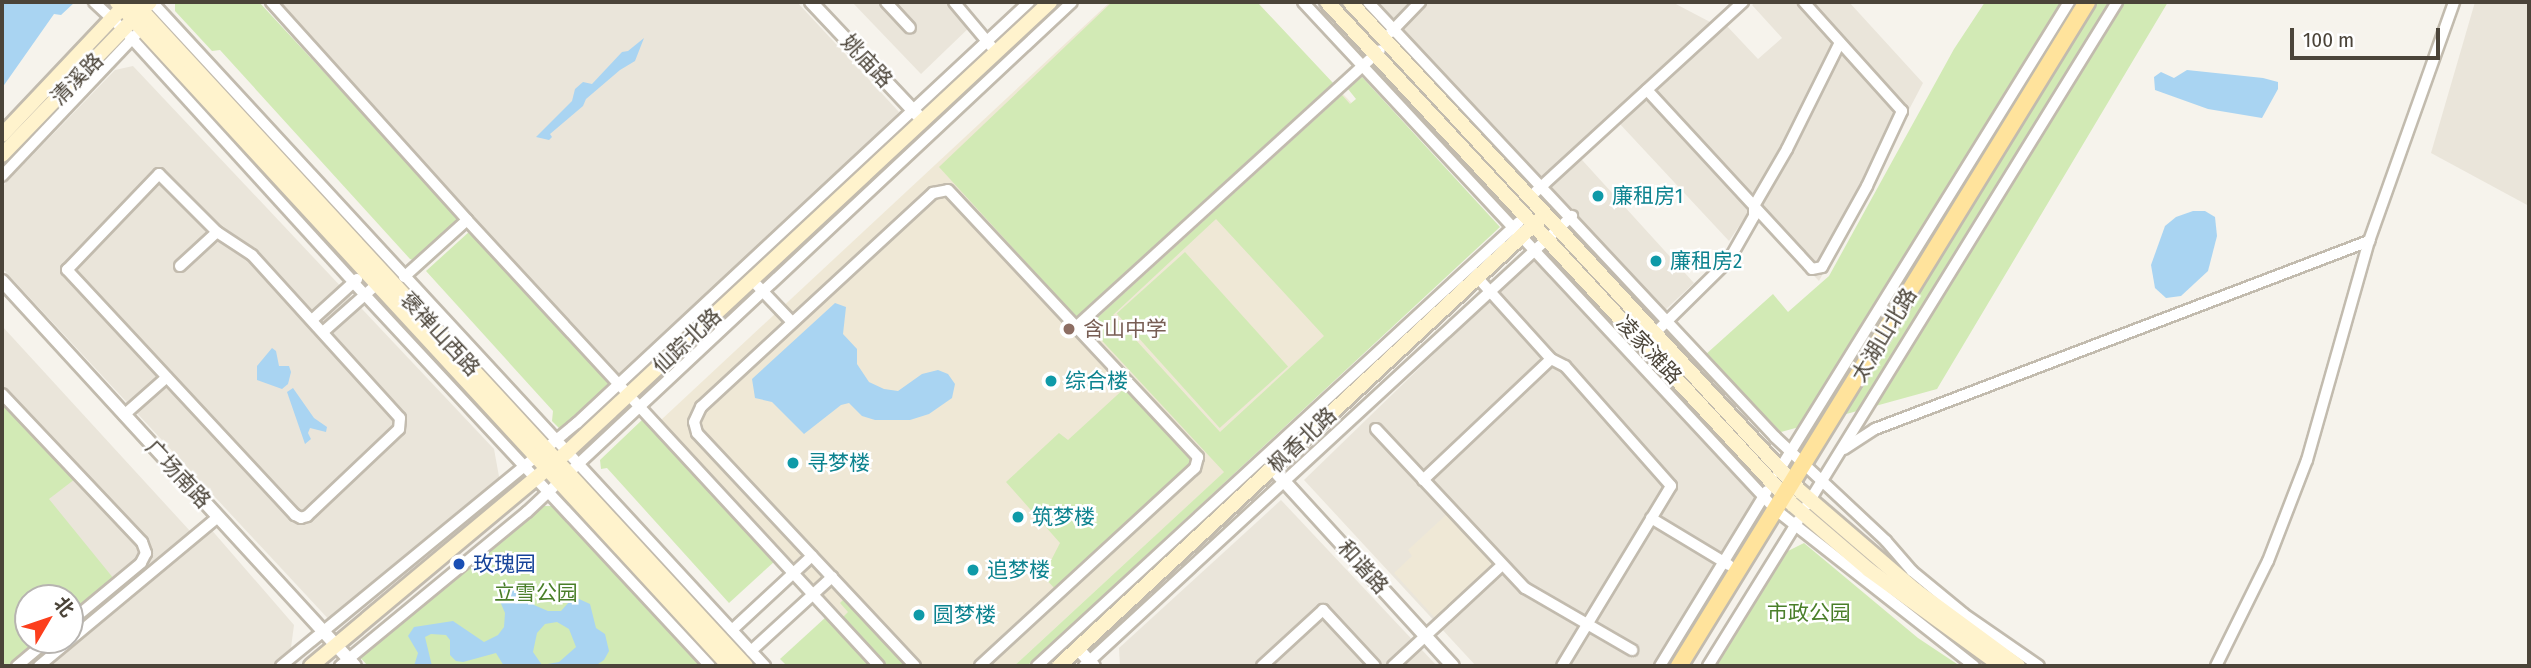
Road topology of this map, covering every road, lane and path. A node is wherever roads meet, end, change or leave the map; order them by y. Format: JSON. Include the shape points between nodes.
{"nodes":[{"id":1,"x":94,"y":2,"type":"edge"},
{"id":2,"x":271,"y":2,"type":"edge"},
{"id":3,"x":811,"y":2,"type":"edge"},
{"id":4,"x":886,"y":2,"type":"edge"},
{"id":5,"x":954,"y":2,"type":"edge"},
{"id":6,"x":1029,"y":2,"type":"edge"},
{"id":7,"x":1050,"y":2,"type":"edge"},
{"id":8,"x":1072,"y":2,"type":"edge"},
{"id":9,"x":1303,"y":2,"type":"edge"},
{"id":10,"x":1327,"y":2,"type":"edge"},
{"id":11,"x":1350,"y":2,"type":"edge"},
{"id":12,"x":1368,"y":2,"type":"edge"},
{"id":13,"x":1420,"y":2,"type":"edge"},
{"id":14,"x":1743,"y":2,"type":"edge"},
{"id":15,"x":1804,"y":2,"type":"edge"},
{"id":16,"x":2069,"y":2,"type":"edge"},
{"id":17,"x":2087,"y":2,"type":"edge"},
{"id":18,"x":2099,"y":2,"type":"edge"},
{"id":19,"x":2117,"y":2,"type":"edge"},
{"id":20,"x":2454,"y":2,"type":"edge"},
{"id":21,"x":138,"y":13,"type":"edge"},
{"id":22,"x":910,"y":27,"type":"dead end"},
{"id":23,"x":1392,"y":28,"type":"junction"},
{"id":24,"x":1840,"y":42,"type":"junction"},
{"id":25,"x":1388,"y":43,"type":"junction"},
{"id":26,"x":991,"y":47,"type":"junction"},
{"id":27,"x":1376,"y":54,"type":"junction"},
{"id":28,"x":1363,"y":66,"type":"junction"},
{"id":29,"x":1647,"y":90,"type":"junction"},
{"id":30,"x":918,"y":115,"type":"junction"},
{"id":31,"x":2,"y":135,"type":"edge"},
{"id":32,"x":2,"y":155,"type":"edge"},
{"id":33,"x":2,"y":176,"type":"edge"},
{"id":34,"x":1546,"y":189,"type":"junction"},
{"id":35,"x":1537,"y":205,"type":"junction"},
{"id":36,"x":1754,"y":206,"type":"junction"},
{"id":37,"x":1572,"y":216,"type":"junction"},
{"id":38,"x":467,"y":220,"type":"junction"},
{"id":39,"x":1524,"y":225,"type":"junction"},
{"id":40,"x":1559,"y":228,"type":"junction"},
{"id":41,"x":217,"y":232,"type":"junction"},
{"id":42,"x":2369,"y":241,"type":"junction"},
{"id":43,"x":1541,"y":244,"type":"junction"},
{"id":44,"x":180,"y":266,"type":"dead end"},
{"id":45,"x":366,"y":271,"type":"junction"},
{"id":46,"x":404,"y":276,"type":"junction"},
{"id":47,"x":1477,"y":277,"type":"junction"},
{"id":48,"x":752,"y":280,"type":"junction"},
{"id":49,"x":2,"y":281,"type":"edge"},
{"id":50,"x":353,"y":282,"type":"junction"},
{"id":51,"x":377,"y":284,"type":"junction"},
{"id":52,"x":1490,"y":291,"type":"junction"},
{"id":53,"x":365,"y":295,"type":"junction"},
{"id":54,"x":312,"y":320,"type":"junction"},
{"id":55,"x":1668,"y":321,"type":"junction"},
{"id":56,"x":792,"y":322,"type":"junction"},
{"id":57,"x":1078,"y":326,"type":"junction"},
{"id":58,"x":323,"y":332,"type":"junction"},
{"id":59,"x":1655,"y":332,"type":"junction"},
{"id":60,"x":1551,"y":359,"type":"junction"},
{"id":61,"x":166,"y":377,"type":"junction"},
{"id":62,"x":2,"y":394,"type":"edge"},
{"id":63,"x":629,"y":395,"type":"junction"},
{"id":64,"x":124,"y":415,"type":"junction"},
{"id":65,"x":1376,"y":429,"type":"dead end"},
{"id":66,"x":1841,"y":451,"type":"junction"},
{"id":67,"x":1790,"y":452,"type":"junction"},
{"id":68,"x":540,"y":453,"type":"junction"},
{"id":69,"x":557,"y":461,"type":"junction"},
{"id":70,"x":1272,"y":468,"type":"junction"},
{"id":71,"x":1780,"y":469,"type":"junction"},
{"id":72,"x":1812,"y":474,"type":"junction"},
{"id":73,"x":563,"y":477,"type":"junction"},
{"id":74,"x":536,"y":479,"type":"junction"},
{"id":75,"x":1423,"y":480,"type":"junction"},
{"id":76,"x":1284,"y":481,"type":"junction"},
{"id":77,"x":1772,"y":483,"type":"junction"},
{"id":78,"x":1764,"y":496,"type":"junction"},
{"id":79,"x":1793,"y":504,"type":"junction"},
{"id":80,"x":218,"y":517,"type":"junction"},
{"id":81,"x":1651,"y":518,"type":"junction"},
{"id":82,"x":812,"y":556,"type":"junction"},
{"id":83,"x":1723,"y":562,"type":"junction"},
{"id":84,"x":1502,"y":566,"type":"junction"},
{"id":85,"x":1738,"y":571,"type":"junction"},
{"id":86,"x":793,"y":573,"type":"junction"},
{"id":87,"x":832,"y":578,"type":"junction"},
{"id":88,"x":813,"y":595,"type":"junction"},
{"id":89,"x":84,"y":610,"type":"edge"},
{"id":90,"x":1587,"y":624,"type":"junction"},
{"id":91,"x":732,"y":630,"type":"junction"},
{"id":92,"x":323,"y":632,"type":"junction"},
{"id":93,"x":1425,"y":636,"type":"junction"},
{"id":94,"x":336,"y":646,"type":"junction"},
{"id":95,"x":1078,"y":649,"type":"junction"},
{"id":96,"x":1632,"y":650,"type":"dead end"},
{"id":97,"x":751,"y":652,"type":"junction"},
{"id":98,"x":31,"y":654,"type":"edge"},
{"id":99,"x":348,"y":664,"type":"edge"},
{"id":100,"x":1089,"y":665,"type":"edge"},
{"id":101,"x":17,"y":666,"type":"edge"},
{"id":102,"x":39,"y":666,"type":"edge"},
{"id":103,"x":281,"y":666,"type":"edge"},
{"id":104,"x":312,"y":666,"type":"edge"},
{"id":105,"x":710,"y":666,"type":"edge"},
{"id":106,"x":729,"y":666,"type":"edge"},
{"id":107,"x":746,"y":666,"type":"edge"},
{"id":108,"x":765,"y":666,"type":"edge"},
{"id":109,"x":879,"y":666,"type":"edge"},
{"id":110,"x":915,"y":666,"type":"edge"},
{"id":111,"x":980,"y":666,"type":"edge"},
{"id":112,"x":1037,"y":666,"type":"edge"},
{"id":113,"x":1059,"y":666,"type":"edge"},
{"id":114,"x":1262,"y":666,"type":"edge"},
{"id":115,"x":1375,"y":666,"type":"edge"},
{"id":116,"x":1393,"y":666,"type":"edge"},
{"id":117,"x":1453,"y":666,"type":"edge"},
{"id":118,"x":1562,"y":666,"type":"edge"},
{"id":119,"x":1660,"y":666,"type":"edge"},
{"id":120,"x":1679,"y":666,"type":"edge"},
{"id":121,"x":1691,"y":666,"type":"edge"},
{"id":122,"x":1708,"y":666,"type":"edge"},
{"id":123,"x":1974,"y":666,"type":"edge"},
{"id":124,"x":2001,"y":666,"type":"edge"},
{"id":125,"x":2018,"y":666,"type":"edge"},
{"id":126,"x":2039,"y":666,"type":"edge"},
{"id":127,"x":2216,"y":666,"type":"edge"}],
"edges":[{"from":1,"to":21,"type":"street"},
{"from":2,"to":38,"type":"street"},
{"from":3,"to":30,"type":"street","name":"姚庙路"},
{"from":4,"to":22,"type":"street"},
{"from":5,"to":26,"type":"street"},
{"from":6,"to":26,"type":"street"},
{"from":7,"to":26,"type":"main road","name":"仙踪北路"},
{"from":8,"to":73,"type":"street"},
{"from":9,"to":28,"type":"street"},
{"from":10,"to":27,"type":"main road","name":"凌家滩路"},
{"from":11,"to":25,"type":"main road","name":"凌家滩路"},
{"from":12,"to":23,"type":"street"},
{"from":13,"to":23,"type":"street"},
{"from":14,"to":29,"type":"street"},
{"from":15,"to":24,"type":"street"},
{"from":16,"to":67,"type":"street"},
{"from":17,"to":72,"type":"main road","name":"太湖山北路"},
{"from":18,"to":72,"type":"main road","name":"太湖山北路"},
{"from":19,"to":66,"type":"street"},
{"from":20,"to":42,"type":"street"},
{"from":21,"to":31,"type":"main road","name":"清溪路"},
{"from":21,"to":32,"type":"main road","name":"清溪路"},
{"from":21,"to":33,"type":"street"},
{"from":21,"to":45,"type":"main road","name":"褒禅山西路"},
{"from":21,"to":46,"type":"street"},
{"from":21,"to":50,"type":"street"},
{"from":21,"to":68,"type":"main road","name":"褒禅山西路"},
{"from":23,"to":25,"type":"street"},
{"from":23,"to":34,"type":"street"},
{"from":24,"to":36,"type":"street"},
{"from":24,"to":36,"type":"street","via":[[1902,111],[1822,267],[1812,269]]},
{"from":25,"to":27,"type":"street"},
{"from":25,"to":35,"type":"main road","name":"凌家滩路"},
{"from":26,"to":30,"type":"main road","name":"仙踪北路"},
{"from":27,"to":28,"type":"street"},
{"from":27,"to":39,"type":"main road","name":"凌家滩路"},
{"from":28,"to":39,"type":"street"},
{"from":28,"to":57,"type":"street"},
{"from":29,"to":34,"type":"street"},
{"from":29,"to":36,"type":"street"},
{"from":30,"to":48,"type":"main road","name":"仙踪北路"},
{"from":30,"to":68,"type":"street"},
{"from":34,"to":35,"type":"street"},
{"from":34,"to":37,"type":"street"},
{"from":35,"to":39,"type":"main road","name":"枫香北路"},
{"from":35,"to":40,"type":"main road","name":"凌家滩路"},
{"from":36,"to":55,"type":"street","via":[[1754,216],[1729,260]]},
{"from":37,"to":40,"type":"street"},
{"from":37,"to":55,"type":"street"},
{"from":38,"to":46,"type":"street"},
{"from":38,"to":63,"type":"street"},
{"from":39,"to":43,"type":"main road","name":"凌家滩路"},
{"from":39,"to":47,"type":"main road","name":"枫香北路"},
{"from":39,"to":112,"type":"street"},
{"from":40,"to":43,"type":"street"},
{"from":40,"to":59,"type":"main road","name":"凌家滩路"},
{"from":41,"to":44,"type":"street"},
{"from":41,"to":54,"type":"street","via":[[252,255]]},
{"from":41,"to":61,"type":"street","via":[[159,174],[67,270]]},
{"from":42,"to":66,"type":"street","via":[[1875,429]]},
{"from":42,"to":127,"type":"street","via":[[2307,460],[2268,561]]},
{"from":43,"to":52,"type":"street"},
{"from":43,"to":77,"type":"main road","name":"凌家滩路"},
{"from":43,"to":78,"type":"street"},
{"from":45,"to":50,"type":"street"},
{"from":45,"to":51,"type":"main road","name":"褒禅山西路"},
{"from":46,"to":68,"type":"street"},
{"from":47,"to":52,"type":"street"},
{"from":47,"to":70,"type":"main road","name":"枫香北路"},
{"from":48,"to":56,"type":"street"},
{"from":48,"to":63,"type":"main road","name":"仙踪北路"},
{"from":49,"to":64,"type":"street","name":"广场南路"},
{"from":50,"to":53,"type":"street"},
{"from":50,"to":54,"type":"street"},
{"from":51,"to":53,"type":"street"},
{"from":51,"to":68,"type":"main road","name":"褒禅山西路"},
{"from":52,"to":60,"type":"street"},
{"from":52,"to":76,"type":"street"},
{"from":53,"to":58,"type":"street"},
{"from":53,"to":68,"type":"street"},
{"from":54,"to":58,"type":"street"},
{"from":55,"to":59,"type":"street"},
{"from":55,"to":67,"type":"street"},
{"from":56,"to":57,"type":"street","via":[[933,193],[947,190]]},
{"from":56,"to":82,"type":"street","via":[[701,407],[694,422],[698,433]]},
{"from":57,"to":111,"type":"street","via":[[1195,451],[1198,463]]},
{"from":58,"to":61,"type":"street","via":[[400,418],[399,429],[301,518]]},
{"from":59,"to":71,"type":"main road","name":"凌家滩路"},
{"from":60,"to":75,"type":"street"},
{"from":60,"to":81,"type":"street","via":[[1565,366],[1671,486]]},
{"from":61,"to":64,"type":"street"},
{"from":62,"to":89,"type":"street","via":[[142,542],[146,553],[141,563]]},
{"from":63,"to":69,"type":"main road","name":"仙踪北路"},
{"from":63,"to":86,"type":"street"},
{"from":64,"to":80,"type":"street","name":"广场南路"},
{"from":65,"to":75,"type":"street"},
{"from":66,"to":72,"type":"street"},
{"from":67,"to":71,"type":"street"},
{"from":67,"to":72,"type":"street"},
{"from":68,"to":69,"type":"main road","name":"褒禅山西路"},
{"from":68,"to":74,"type":"street"},
{"from":68,"to":92,"type":"street"},
{"from":69,"to":73,"type":"main road","name":"褒禅山西路"},
{"from":69,"to":74,"type":"main road","name":"仙踪北路"},
{"from":70,"to":76,"type":"street","name":"和谐路"},
{"from":70,"to":95,"type":"main road","name":"枫香北路"},
{"from":71,"to":77,"type":"street"},
{"from":71,"to":79,"type":"main road","name":"凌家滩路"},
{"from":72,"to":79,"type":"main road","name":"太湖山北路"},
{"from":72,"to":79,"type":"street"},
{"from":72,"to":126,"type":"street","via":[[1923,581]]},
{"from":73,"to":74,"type":"street"},
{"from":73,"to":91,"type":"street"},
{"from":73,"to":99,"type":"street"},
{"from":73,"to":105,"type":"street"},
{"from":73,"to":106,"type":"main road","name":"褒禅山西路"},
{"from":73,"to":107,"type":"main road","name":"褒禅山西路"},
{"from":74,"to":94,"type":"main road","name":"仙踪北路"},
{"from":75,"to":84,"type":"street"},
{"from":76,"to":93,"type":"street","name":"和谐路"},
{"from":76,"to":100,"type":"street"},
{"from":77,"to":78,"type":"street"},
{"from":77,"to":79,"type":"main road","name":"凌家滩路"},
{"from":78,"to":79,"type":"street"},
{"from":78,"to":83,"type":"street"},
{"from":79,"to":85,"type":"main road","name":"太湖山北路"},
{"from":79,"to":121,"type":"main road","name":"太湖山北路"},
{"from":79,"to":122,"type":"street"},
{"from":79,"to":123,"type":"street"},
{"from":79,"to":124,"type":"main road","name":"凌家滩路","via":[[1869,570]]},
{"from":79,"to":125,"type":"main road","name":"凌家滩路"},
{"from":80,"to":92,"type":"street","name":"广场南路"},
{"from":80,"to":102,"type":"street"},
{"from":81,"to":83,"type":"street"},
{"from":81,"to":90,"type":"street"},
{"from":82,"to":86,"type":"street"},
{"from":82,"to":87,"type":"street"},
{"from":83,"to":85,"type":"street"},
{"from":83,"to":119,"type":"street"},
{"from":84,"to":90,"type":"street","via":[[1525,588]]},
{"from":84,"to":93,"type":"street"},
{"from":85,"to":120,"type":"main road","name":"太湖山北路"},
{"from":86,"to":88,"type":"street"},
{"from":86,"to":91,"type":"street"},
{"from":87,"to":88,"type":"street"},
{"from":87,"to":110,"type":"street"},
{"from":88,"to":97,"type":"street"},
{"from":88,"to":109,"type":"street"},
{"from":90,"to":96,"type":"street"},
{"from":90,"to":118,"type":"street"},
{"from":91,"to":97,"type":"street"},
{"from":92,"to":94,"type":"street","name":"广场南路"},
{"from":92,"to":103,"type":"street"},
{"from":93,"to":116,"type":"street"},
{"from":93,"to":117,"type":"street","name":"和谐路"},
{"from":94,"to":99,"type":"street","name":"广场南路"},
{"from":94,"to":104,"type":"main road","name":"仙踪北路"},
{"from":95,"to":100,"type":"street"},
{"from":95,"to":113,"type":"main road","name":"枫香北路"},
{"from":97,"to":108,"type":"street"},
{"from":98,"to":101,"type":"street"},
{"from":114,"to":115,"type":"street","via":[[1323,610]]}]}
